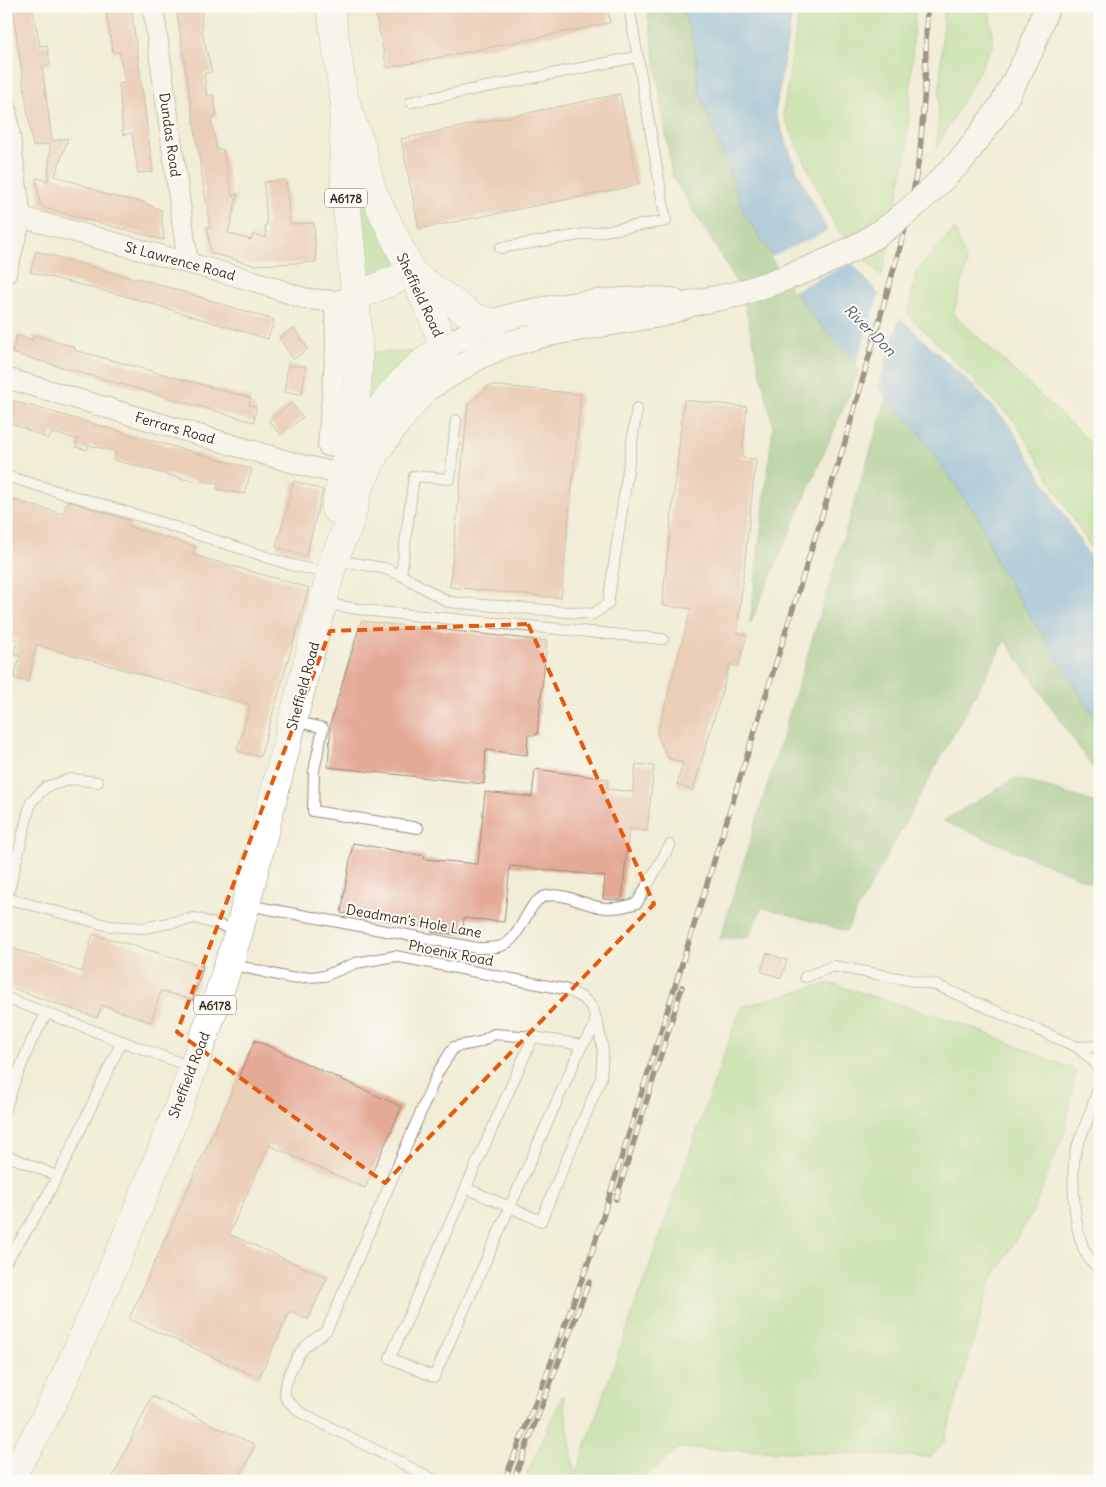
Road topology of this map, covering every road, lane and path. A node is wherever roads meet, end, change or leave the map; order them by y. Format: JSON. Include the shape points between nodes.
{"nodes":[{"id":1,"x":153,"y":6,"type":"edge"},
{"id":2,"x":330,"y":6,"type":"edge"},
{"id":3,"x":629,"y":6,"type":"edge"},
{"id":4,"x":1047,"y":6,"type":"edge"},
{"id":5,"x":637,"y":57,"type":"junction"},
{"id":6,"x":344,"y":99,"type":"junction"},
{"id":7,"x":411,"y":102,"type":"dead end"},
{"id":8,"x":6,"y":107,"type":"edge"},
{"id":9,"x":14,"y":216,"type":"edge"},
{"id":10,"x":500,"y":248,"type":"dead end"},
{"id":11,"x":188,"y":263,"type":"junction"},
{"id":12,"x":6,"y":273,"type":"edge"},
{"id":13,"x":412,"y":273,"type":"junction"},
{"id":14,"x":344,"y":299,"type":"junction"},
{"id":15,"x":693,"y":303,"type":"junction"},
{"id":16,"x":493,"y":323,"type":"junction"},
{"id":17,"x":444,"y":347,"type":"junction"},
{"id":18,"x":6,"y":378,"type":"edge"},
{"id":19,"x":426,"y":389,"type":"junction"},
{"id":20,"x":637,"y":408,"type":"dead end"},
{"id":21,"x":456,"y":420,"type":"dead end"},
{"id":22,"x":349,"y":456,"type":"junction"},
{"id":23,"x":6,"y":476,"type":"edge"},
{"id":24,"x":333,"y":567,"type":"junction"},
{"id":25,"x":401,"y":575,"type":"junction"},
{"id":26,"x":325,"y":604,"type":"junction"},
{"id":27,"x":663,"y":639,"type":"dead end"},
{"id":28,"x":294,"y":721,"type":"junction"},
{"id":29,"x":98,"y":782,"type":"dead end"},
{"id":30,"x":418,"y":828,"type":"dead end"},
{"id":31,"x":670,"y":846,"type":"dead end"},
{"id":32,"x":6,"y":898,"type":"edge"},
{"id":33,"x":246,"y":905,"type":"junction"},
{"id":34,"x":239,"y":931,"type":"junction"},
{"id":35,"x":229,"y":964,"type":"junction"},
{"id":36,"x":805,"y":977,"type":"dead end"},
{"id":37,"x":6,"y":998,"type":"edge"},
{"id":38,"x":47,"y":1013,"type":"junction"},
{"id":39,"x":595,"y":1014,"type":"junction"},
{"id":40,"x":533,"y":1037,"type":"junction"},
{"id":41,"x":122,"y":1041,"type":"junction"},
{"id":42,"x":582,"y":1044,"type":"junction"},
{"id":43,"x":1100,"y":1046,"type":"edge"},
{"id":44,"x":1077,"y":1048,"type":"junction"},
{"id":45,"x":191,"y":1067,"type":"junction"},
{"id":46,"x":10,"y":1085,"type":"edge"},
{"id":47,"x":6,"y":1108,"type":"edge"},
{"id":48,"x":6,"y":1155,"type":"edge"},
{"id":49,"x":58,"y":1176,"type":"junction"},
{"id":50,"x":466,"y":1188,"type":"junction"},
{"id":51,"x":510,"y":1207,"type":"junction"},
{"id":52,"x":6,"y":1261,"type":"edge"},
{"id":53,"x":1100,"y":1269,"type":"edge"},
{"id":54,"x":7,"y":1481,"type":"edge"},
{"id":55,"x":437,"y":1481,"type":"edge"}],
"edges":[{"from":1,"to":11,"type":"street","name":"Dundas Road"},
{"from":2,"to":6,"type":"main road","name":"Sheffield Road","number":"A6178"},
{"from":3,"to":5,"type":"lane"},
{"from":4,"to":15,"type":"street","bridge":true,"via":[[1030,52],[1002,105],[966,156],[895,222],[819,265],[738,294]]},
{"from":5,"to":7,"type":"lane"},
{"from":5,"to":10,"type":"lane","via":[[666,221]]},
{"from":6,"to":13,"type":"main road","name":"Sheffield Road","number":"A6178","via":[[376,201]]},
{"from":6,"to":14,"type":"main road","name":"Sheffield Road","number":"A6178"},
{"from":8,"to":9,"type":"street"},
{"from":9,"to":11,"type":"street","name":"St Lawrence Road"},
{"from":9,"to":12,"type":"street"},
{"from":11,"to":14,"type":"street","name":"St Lawrence Road","via":[[306,299]]},
{"from":13,"to":14,"type":"main road"},
{"from":13,"to":16,"type":"main road","via":[[474,317]]},
{"from":13,"to":17,"type":"main road","name":"Sheffield Road","number":"A6178"},
{"from":14,"to":22,"type":"main road","name":"Sheffield Road","number":"A6178","via":[[358,351]]},
{"from":15,"to":16,"type":"street","via":[[659,299],[595,304],[538,311]]},
{"from":15,"to":19,"type":"street","via":[[662,314],[505,345],[480,356]]},
{"from":16,"to":17,"type":"street"},
{"from":17,"to":19,"type":"main road","name":"Sheffield Road","number":"A6178","via":[[438,372]]},
{"from":17,"to":22,"type":"main road","via":[[423,360],[404,378]]},
{"from":18,"to":22,"type":"street","name":"Ferrars Road","via":[[294,462]]},
{"from":19,"to":22,"type":"main road","name":"Sheffield Road","number":"A6178","via":[[397,422]]},
{"from":20,"to":25,"type":"lane","via":[[608,604],[593,614],[448,602]]},
{"from":21,"to":25,"type":"lane","via":[[450,480],[414,476]]},
{"from":22,"to":24,"type":"main road","name":"Sheffield Road","number":"A6178","via":[[332,520]]},
{"from":22,"to":24,"type":"main road","name":"Sheffield Road","number":"A6178","via":[[358,490]]},
{"from":23,"to":24,"type":"lane","via":[[291,565]]},
{"from":24,"to":25,"type":"lane","via":[[383,568]]},
{"from":24,"to":26,"type":"main road","name":"Sheffield Road","number":"A6178"},
{"from":26,"to":27,"type":"lane"},
{"from":26,"to":28,"type":"main road","name":"Sheffield Road","number":"A6178"},
{"from":28,"to":30,"type":"lane","via":[[323,728],[314,771],[313,811]]},
{"from":28,"to":33,"type":"main road","name":"Sheffield Road","number":"A6178"},
{"from":29,"to":32,"type":"lane","via":[[71,779],[46,787],[31,802]]},
{"from":31,"to":33,"type":"lane","name":"Deadman's Hole Lane","via":[[637,903],[601,908],[560,896],[546,896],[534,904],[512,939],[498,947],[477,948]]},
{"from":32,"to":34,"type":"lane","via":[[110,926],[144,928],[195,918]]},
{"from":33,"to":34,"type":"main road","name":"Sheffield Road","number":"A6178"},
{"from":34,"to":35,"type":"main road","name":"Sheffield Road","number":"A6178"},
{"from":35,"to":39,"type":"lane","name":"Phoenix Road","via":[[290,978],[324,976],[356,963],[395,956],[564,989],[584,998]]},
{"from":35,"to":45,"type":"main road","name":"Sheffield Road","number":"A6178"},
{"from":36,"to":44,"type":"lane","via":[[833,966],[936,986]]},
{"from":37,"to":38,"type":"lane"},
{"from":38,"to":41,"type":"lane"},
{"from":38,"to":46,"type":"lane"},
{"from":39,"to":42,"type":"lane","via":[[591,1035]]},
{"from":39,"to":51,"type":"lane","via":[[603,1050],[601,1078],[541,1221]]},
{"from":40,"to":42,"type":"lane"},
{"from":40,"to":50,"type":"lane"},
{"from":40,"to":55,"type":"lane","via":[[494,1034],[480,1042],[454,1047],[438,1072],[327,1330],[303,1348],[284,1392],[286,1400],[300,1412]]},
{"from":41,"to":45,"type":"lane"},
{"from":41,"to":49,"type":"lane"},
{"from":42,"to":51,"type":"lane"},
{"from":43,"to":44,"type":"lane"},
{"from":44,"to":53,"type":"lane","via":[[1092,1060],[1100,1074],[1075,1152],[1074,1189],[1080,1238],[1091,1263]]},
{"from":45,"to":54,"type":"main road","name":"Sheffield Road","number":"A6178","via":[[134,1221],[75,1356],[35,1438]]},
{"from":46,"to":47,"type":"lane"},
{"from":48,"to":49,"type":"lane"},
{"from":49,"to":52,"type":"lane"},
{"from":50,"to":51,"type":"lane"},
{"from":50,"to":51,"type":"lane","via":[[390,1358],[434,1377]]}]}
